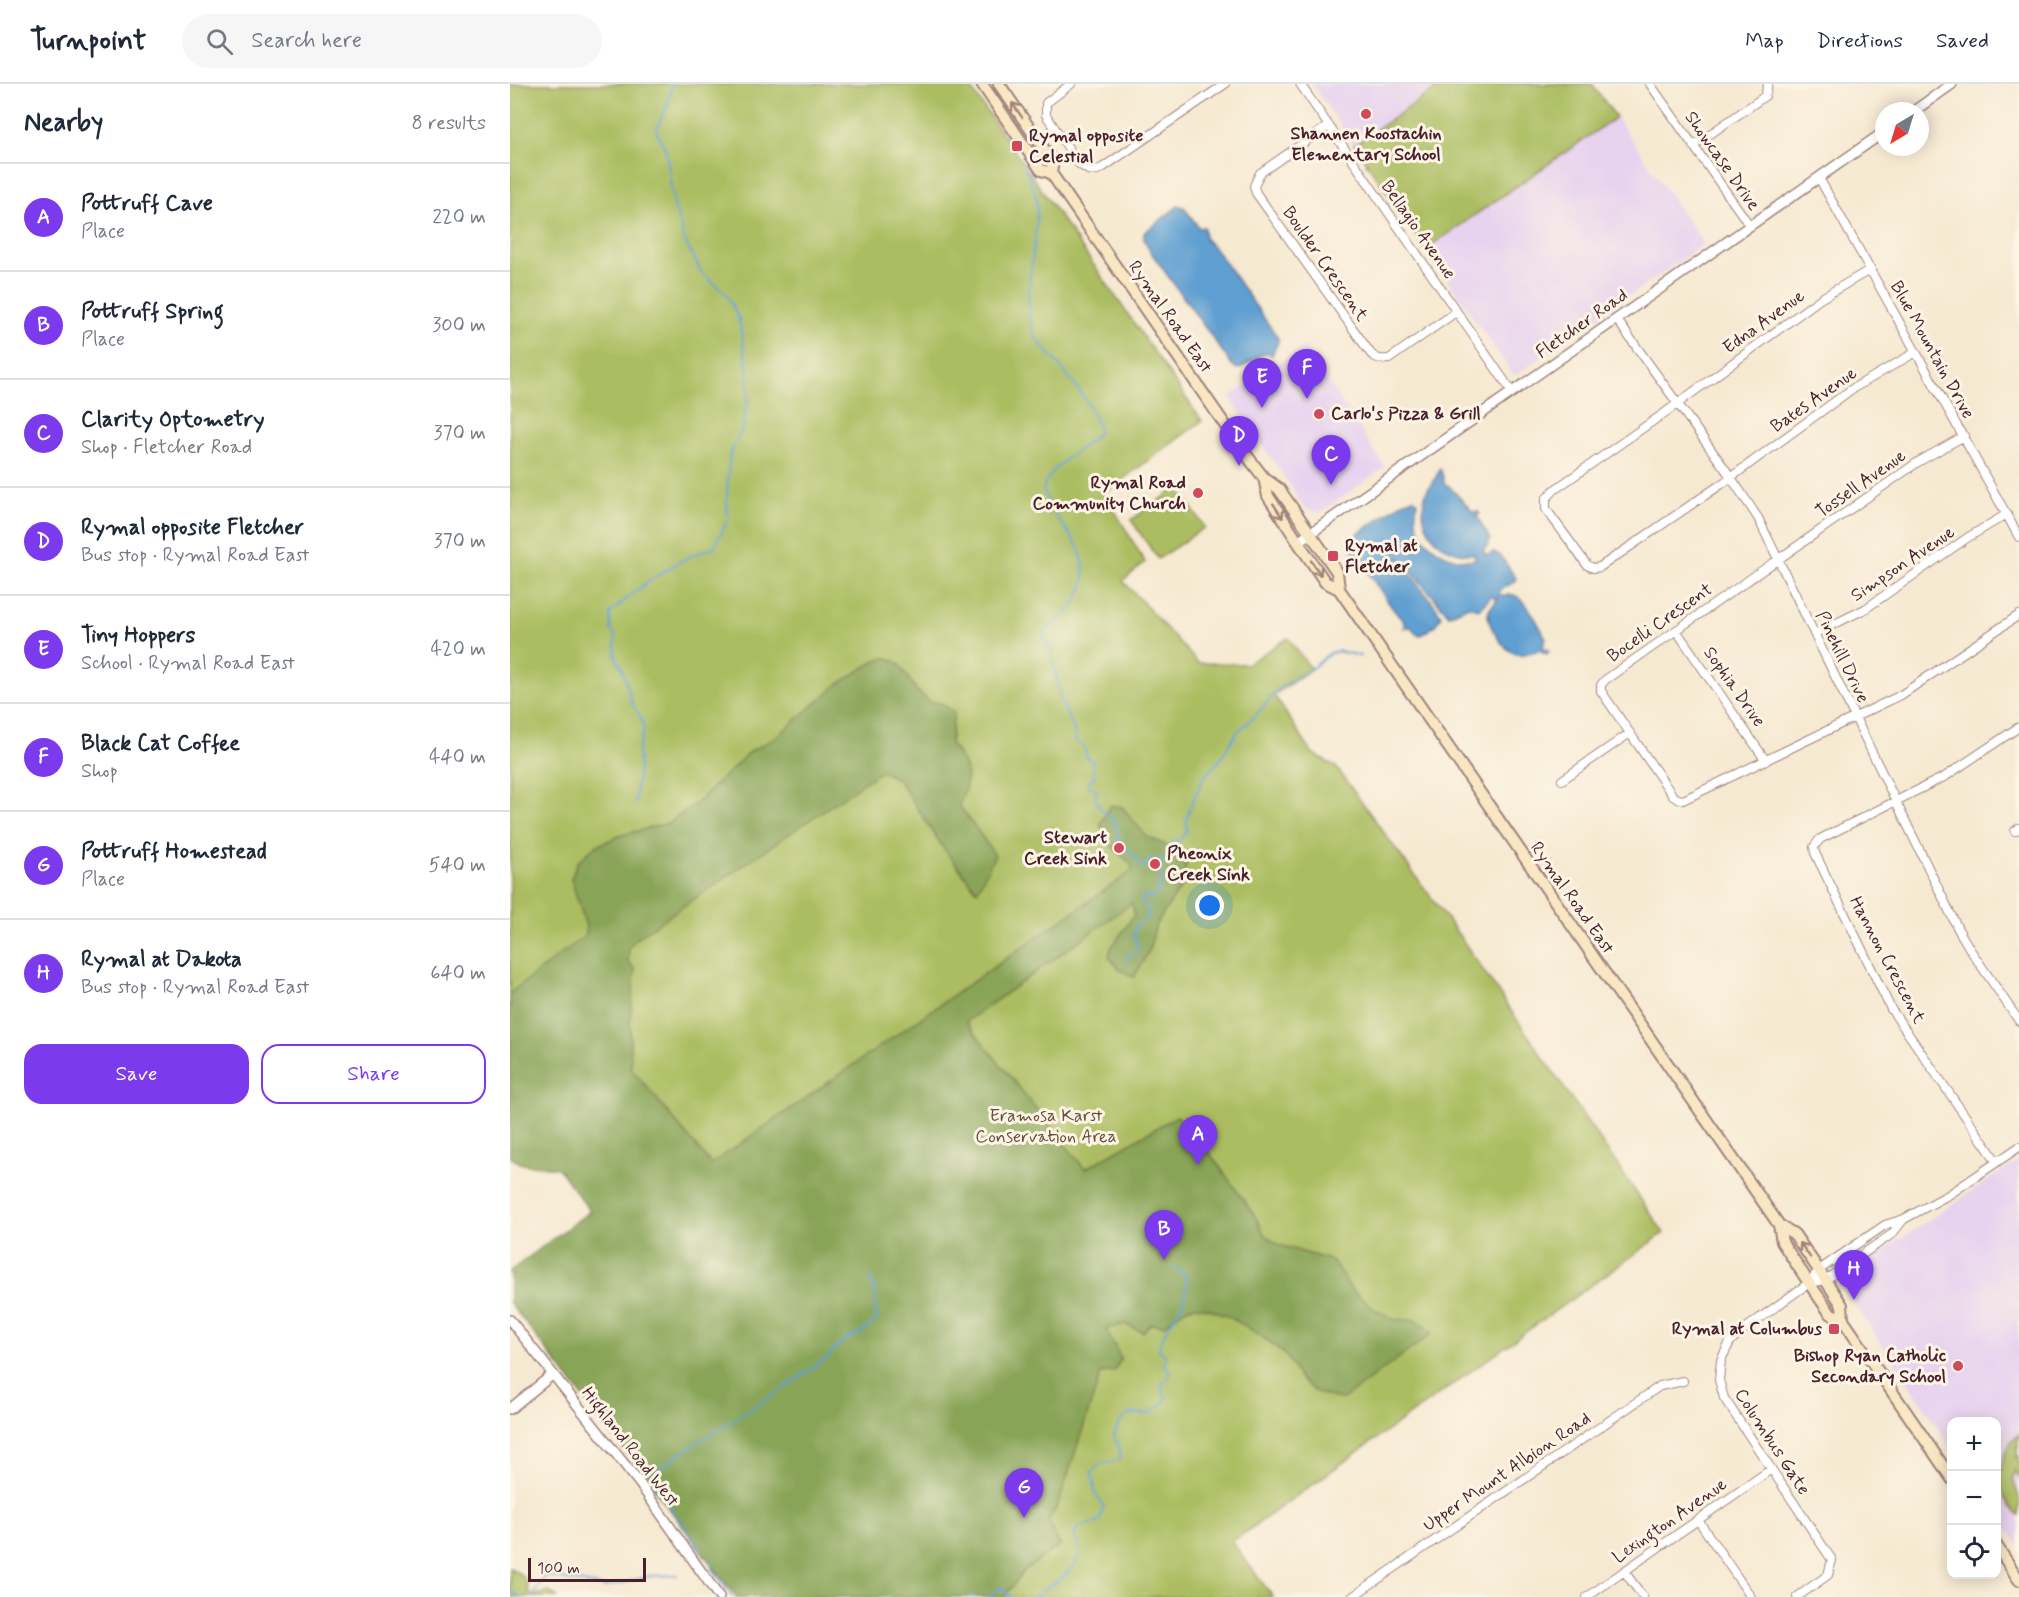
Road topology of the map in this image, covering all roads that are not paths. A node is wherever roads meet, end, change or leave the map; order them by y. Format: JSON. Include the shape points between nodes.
{"nodes":[{"id":1,"x":982,"y":84,"type":"edge"},
{"id":2,"x":999,"y":84,"type":"edge"},
{"id":3,"x":1071,"y":84,"type":"edge"},
{"id":4,"x":1225,"y":84,"type":"edge"},
{"id":5,"x":1300,"y":84,"type":"edge"},
{"id":6,"x":1650,"y":84,"type":"edge"},
{"id":7,"x":1768,"y":84,"type":"edge"},
{"id":8,"x":1952,"y":84,"type":"edge"},
{"id":9,"x":1927,"y":102,"type":"edge"},
{"id":10,"x":1328,"y":126,"type":"junction"},
{"id":11,"x":1875,"y":138,"type":"edge"},
{"id":12,"x":1693,"y":146,"type":"junction"},
{"id":13,"x":1052,"y":173,"type":"junction"},
{"id":14,"x":1819,"y":178,"type":"junction"},
{"id":15,"x":1750,"y":226,"type":"junction"},
{"id":16,"x":1870,"y":269,"type":"junction"},
{"id":17,"x":1456,"y":312,"type":"junction"},
{"id":18,"x":1617,"y":320,"type":"junction"},
{"id":19,"x":1916,"y":352,"type":"junction"},
{"id":20,"x":1512,"y":392,"type":"junction"},
{"id":21,"x":1678,"y":404,"type":"junction"},
{"id":22,"x":1964,"y":436,"type":"junction"},
{"id":23,"x":1731,"y":477,"type":"junction"},
{"id":24,"x":1264,"y":478,"type":"junction"},
{"id":25,"x":2007,"y":514,"type":"junction"},
{"id":26,"x":1310,"y":533,"type":"junction"},
{"id":27,"x":2019,"y":537,"type":"edge"},
{"id":28,"x":1298,"y":542,"type":"junction"},
{"id":29,"x":1778,"y":560,"type":"junction"},
{"id":30,"x":1339,"y":589,"type":"junction"},
{"id":31,"x":2019,"y":615,"type":"edge"},
{"id":32,"x":1676,"y":630,"type":"junction"},
{"id":33,"x":1814,"y":634,"type":"junction"},
{"id":34,"x":1855,"y":717,"type":"junction"},
{"id":35,"x":2019,"y":727,"type":"edge"},
{"id":36,"x":1630,"y":733,"type":"junction"},
{"id":37,"x":1766,"y":760,"type":"junction"},
{"id":38,"x":1562,"y":780,"type":"dead end"},
{"id":39,"x":1896,"y":800,"type":"junction"},
{"id":40,"x":2019,"y":1021,"type":"edge"},
{"id":41,"x":2019,"y":1147,"type":"edge"},
{"id":42,"x":1997,"y":1162,"type":"junction"},
{"id":43,"x":1904,"y":1219,"type":"junction"},
{"id":44,"x":1779,"y":1226,"type":"junction"},
{"id":45,"x":1819,"y":1270,"type":"junction"},
{"id":46,"x":1825,"y":1280,"type":"junction"},
{"id":47,"x":1809,"y":1283,"type":"junction"},
{"id":48,"x":510,"y":1320,"type":"edge"},
{"id":49,"x":1843,"y":1320,"type":"junction"},
{"id":50,"x":552,"y":1375,"type":"junction"},
{"id":51,"x":1683,"y":1381,"type":"dead end"},
{"id":52,"x":510,"y":1409,"type":"edge"},
{"id":53,"x":1770,"y":1470,"type":"junction"},
{"id":54,"x":1947,"y":1472,"type":"edge"},
{"id":55,"x":1698,"y":1520,"type":"junction"},
{"id":56,"x":2001,"y":1553,"type":"edge"},
{"id":57,"x":1624,"y":1571,"type":"junction"},
{"id":58,"x":2019,"y":1580,"type":"edge"},
{"id":59,"x":719,"y":1597,"type":"edge"},
{"id":60,"x":1352,"y":1597,"type":"edge"},
{"id":61,"x":1587,"y":1597,"type":"edge"},
{"id":62,"x":1643,"y":1597,"type":"edge"},
{"id":63,"x":1751,"y":1597,"type":"edge"},
{"id":64,"x":1797,"y":1597,"type":"edge"}],
"edges":[{"from":1,"to":13,"type":"main road","name":"Rymal Road East","via":[[1041,170]]},
{"from":13,"to":2,"type":"main road","name":"Rymal Road East","one_way":true,"via":[[1053,162]]},
{"from":3,"to":4,"type":"street","via":[[1046,103],[1046,115],[1079,164],[1095,171]]},
{"from":5,"to":10,"type":"street","name":"Bellagio Avenue"},
{"from":6,"to":12,"type":"street","name":"Showcase Drive"},
{"from":7,"to":12,"type":"street","via":[[1765,96]]},
{"from":8,"to":9,"type":"street"},
{"from":10,"to":17,"type":"street","name":"Bellagio Avenue"},
{"from":10,"to":17,"type":"street","name":"Boulder Crescent","via":[[1260,173],[1254,186],[1256,193],[1376,358],[1389,358]]},
{"from":11,"to":14,"type":"street","name":"Fletcher Road"},
{"from":12,"to":15,"type":"street","name":"Showcase Drive"},
{"from":13,"to":24,"type":"main road","name":"Rymal Road East"},
{"from":14,"to":15,"type":"street","name":"Fletcher Road"},
{"from":14,"to":16,"type":"street","name":"Blue Mountain Drive"},
{"from":15,"to":18,"type":"street","name":"Fletcher Road"},
{"from":16,"to":19,"type":"street","name":"Blue Mountain Drive"},
{"from":16,"to":21,"type":"street","name":"Edna Avenue","via":[[1820,299]]},
{"from":17,"to":20,"type":"street","name":"Bellagio Avenue"},
{"from":18,"to":20,"type":"street","name":"Fletcher Road"},
{"from":18,"to":21,"type":"street","name":"Pinehill Drive"},
{"from":19,"to":22,"type":"street","name":"Blue Mountain Drive"},
{"from":19,"to":23,"type":"street","name":"Bates Avenue","via":[[1852,389]]},
{"from":20,"to":26,"type":"street","name":"Fletcher Road"},
{"from":21,"to":23,"type":"street","name":"Pinehill Drive"},
{"from":21,"to":23,"type":"street","name":"Edna Avenue","via":[[1549,495],[1546,508],[1577,552],[1587,565],[1600,567]]},
{"from":22,"to":25,"type":"street","name":"Blue Mountain Drive"},
{"from":22,"to":29,"type":"street","name":"Tossell Avenue","via":[[1918,462]]},
{"from":23,"to":29,"type":"street","name":"Pinehill Drive","via":[[1758,518]]},
{"from":24,"to":26,"type":"main road","name":"Rymal Road East","via":[[1279,489]]},
{"from":24,"to":28,"type":"main road","name":"Rymal Road East","one_way":true,"via":[[1268,496]]},
{"from":25,"to":27,"type":"street","name":"Blue Mountain Drive"},
{"from":25,"to":33,"type":"street","name":"Simpson Avenue","via":[[1865,609]]},
{"from":26,"to":28,"type":"street","name":"Fletcher Road"},
{"from":26,"to":30,"type":"main road","name":"Rymal Road East","via":[[1337,572]]},
{"from":28,"to":30,"type":"main road","name":"Rymal Road East","one_way":true,"via":[[1325,582]]},
{"from":29,"to":32,"type":"street","name":"Bocelli Crescent"},
{"from":29,"to":33,"type":"street","name":"Pinehill Drive"},
{"from":30,"to":44,"type":"main road","name":"Rymal Road East"},
{"from":31,"to":34,"type":"street","name":"Bocelli Crescent","via":[[1909,691]]},
{"from":32,"to":36,"type":"street","name":"Bocelli Crescent","via":[[1601,683],[1601,691]]},
{"from":32,"to":37,"type":"street","name":"Sophia Drive"},
{"from":33,"to":34,"type":"street","name":"Pinehill Drive"},
{"from":34,"to":37,"type":"street","name":"Bocelli Crescent"},
{"from":34,"to":39,"type":"street","name":"Pinehill Drive"},
{"from":35,"to":39,"type":"street","via":[[1964,765]]},
{"from":36,"to":37,"type":"street","name":"Bocelli Crescent","via":[[1679,800]]},
{"from":36,"to":38,"type":"street"},
{"from":39,"to":40,"type":"street","name":"Pinehill Drive","via":[[1966,943]]},
{"from":39,"to":42,"type":"street","name":"Hannon Crescent","via":[[1818,840],[1815,853],[1891,1009]]},
{"from":41,"to":42,"type":"street"},
{"from":42,"to":43,"type":"street"},
{"from":43,"to":45,"type":"street","via":[[1885,1225]]},
{"from":43,"to":46,"type":"street","via":[[1892,1234]]},
{"from":45,"to":44,"type":"main road","name":"Rymal Road East","one_way":true,"via":[[1794,1234]]},
{"from":44,"to":47,"type":"main road","name":"Rymal Road East","via":[[1782,1242]]},
{"from":45,"to":46,"type":"main road","name":"Rymal Road East"},
{"from":45,"to":47,"type":"street"},
{"from":46,"to":47,"type":"street"},
{"from":46,"to":49,"type":"main road","name":"Rymal Road East","via":[[1842,1305]]},
{"from":47,"to":49,"type":"main road","name":"Rymal Road East","via":[[1830,1313]]},
{"from":47,"to":53,"type":"street","name":"Columbus Gate","via":[[1739,1334],[1721,1360],[1719,1380],[1724,1398]]},
{"from":48,"to":50,"type":"street","name":"Highland Road West"},
{"from":49,"to":54,"type":"main road","name":"Rymal Road East"},
{"from":50,"to":52,"type":"street"},
{"from":50,"to":59,"type":"street","name":"Highland Road West","via":[[640,1485]]},
{"from":51,"to":60,"type":"street","name":"Upper Mount Albion Road","via":[[1660,1386]]},
{"from":53,"to":55,"type":"street","name":"Lexington Avenue"},
{"from":53,"to":64,"type":"street","name":"Columbus Gate","via":[[1832,1560],[1828,1575]]},
{"from":55,"to":57,"type":"street","name":"Lexington Avenue"},
{"from":55,"to":63,"type":"street"},
{"from":56,"to":58,"type":"main road"},
{"from":57,"to":61,"type":"street","name":"Lexington Avenue"},
{"from":57,"to":62,"type":"street"}]}
